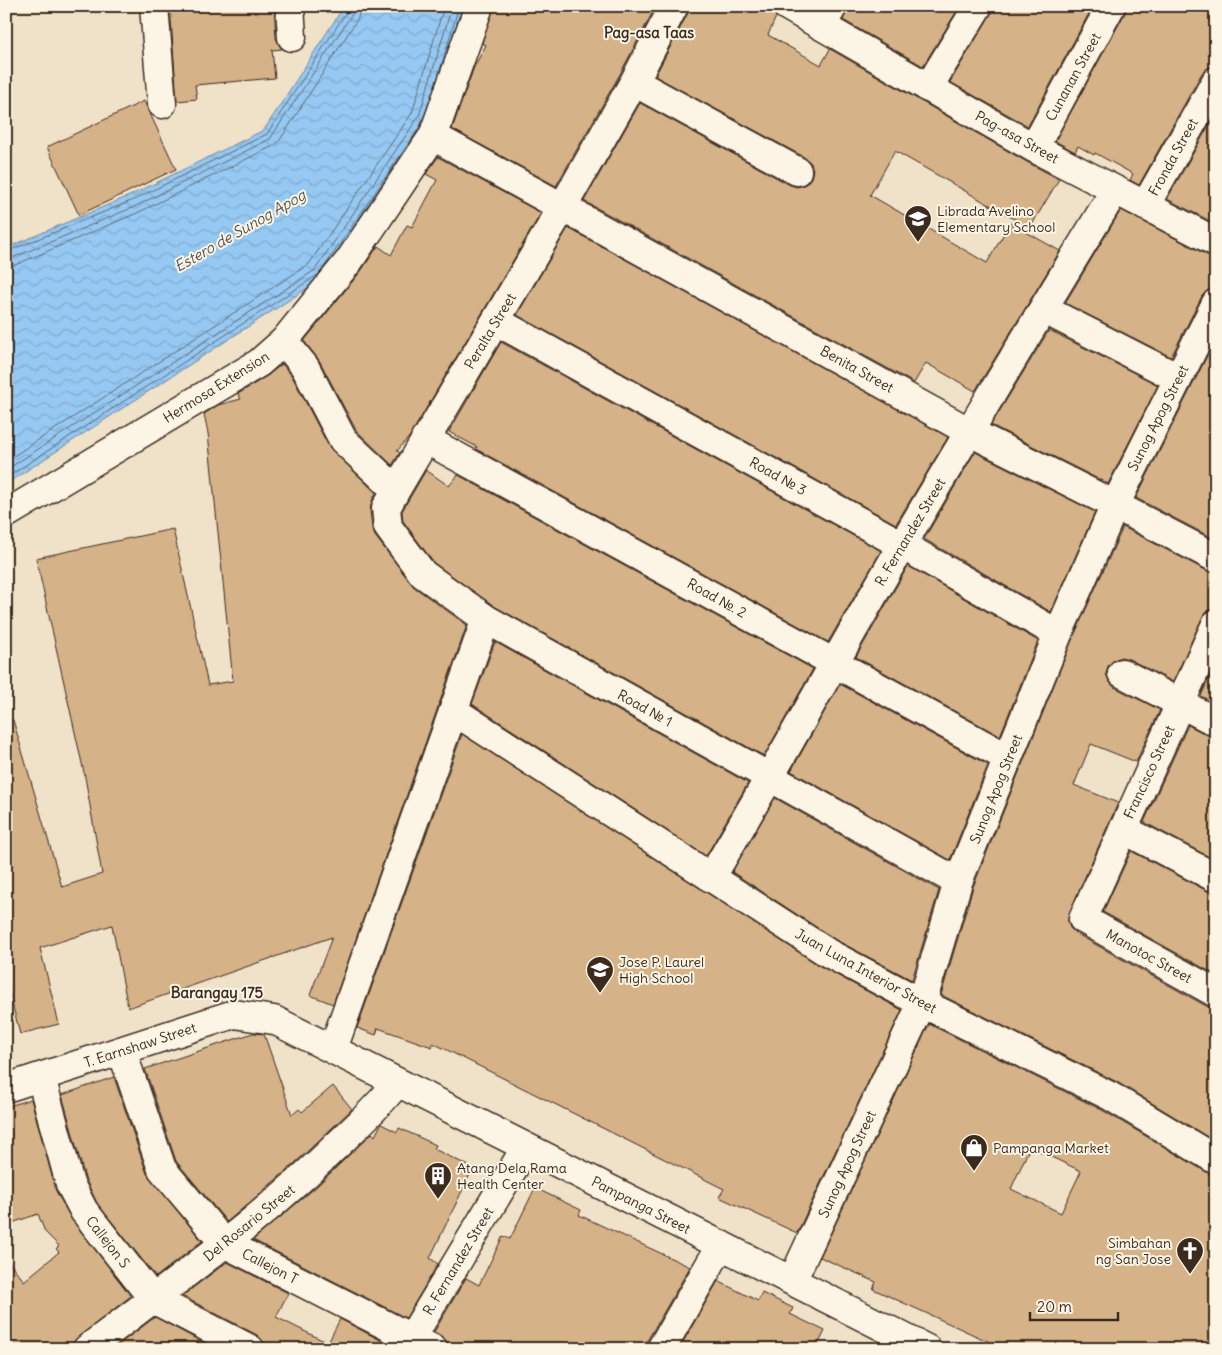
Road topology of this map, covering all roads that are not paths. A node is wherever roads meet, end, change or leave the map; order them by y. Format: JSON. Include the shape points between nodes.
{"nodes":[{"id":1,"x":154,"y":6,"type":"edge"},
{"id":2,"x":290,"y":6,"type":"edge"},
{"id":3,"x":479,"y":6,"type":"edge"},
{"id":4,"x":674,"y":6,"type":"edge"},
{"id":5,"x":787,"y":6,"type":"edge"},
{"id":6,"x":978,"y":6,"type":"edge"},
{"id":7,"x":1111,"y":6,"type":"edge"},
{"id":8,"x":828,"y":16,"type":"edge"},
{"id":9,"x":292,"y":37,"type":"dead end"},
{"id":10,"x":1216,"y":81,"type":"edge"},
{"id":11,"x":634,"y":82,"type":"junction"},
{"id":12,"x":928,"y":88,"type":"junction"},
{"id":13,"x":162,"y":104,"type":"dead end"},
{"id":14,"x":433,"y":136,"type":"junction"},
{"id":15,"x":1034,"y":148,"type":"junction"},
{"id":16,"x":797,"y":171,"type":"dead end"},
{"id":17,"x":1115,"y":190,"type":"junction"},
{"id":18,"x":1146,"y":206,"type":"junction"},
{"id":19,"x":562,"y":208,"type":"junction"},
{"id":20,"x":1216,"y":242,"type":"edge"},
{"id":21,"x":1216,"y":303,"type":"edge"},
{"id":22,"x":1043,"y":309,"type":"junction"},
{"id":23,"x":496,"y":321,"type":"junction"},
{"id":24,"x":284,"y":341,"type":"junction"},
{"id":25,"x":1178,"y":378,"type":"junction"},
{"id":26,"x":970,"y":432,"type":"junction"},
{"id":27,"x":425,"y":439,"type":"junction"},
{"id":28,"x":396,"y":490,"type":"junction"},
{"id":29,"x":1115,"y":505,"type":"junction"},
{"id":30,"x":6,"y":514,"type":"edge"},
{"id":31,"x":902,"y":545,"type":"junction"},
{"id":32,"x":1216,"y":558,"type":"edge"},
{"id":33,"x":486,"y":619,"type":"junction"},
{"id":34,"x":1216,"y":624,"type":"edge"},
{"id":35,"x":1058,"y":634,"type":"junction"},
{"id":36,"x":834,"y":662,"type":"junction"},
{"id":37,"x":1122,"y":673,"type":"dead end"},
{"id":38,"x":1181,"y":702,"type":"junction"},
{"id":39,"x":454,"y":711,"type":"junction"},
{"id":40,"x":1216,"y":722,"type":"edge"},
{"id":41,"x":1008,"y":758,"type":"junction"},
{"id":42,"x":770,"y":777,"type":"junction"},
{"id":43,"x":1123,"y":829,"type":"junction"},
{"id":44,"x":711,"y":878,"type":"junction"},
{"id":45,"x":1216,"y":878,"type":"edge"},
{"id":46,"x":958,"y":882,"type":"junction"},
{"id":47,"x":1083,"y":919,"type":"joint"},
{"id":48,"x":1216,"y":993,"type":"edge"},
{"id":49,"x":922,"y":1003,"type":"junction"},
{"id":50,"x":274,"y":1020,"type":"joint"},
{"id":51,"x":333,"y":1049,"type":"junction"},
{"id":52,"x":122,"y":1051,"type":"junction"},
{"id":53,"x":41,"y":1077,"type":"junction"},
{"id":54,"x":8,"y":1081,"type":"edge"},
{"id":55,"x":398,"y":1083,"type":"junction"},
{"id":56,"x":526,"y":1147,"type":"junction"},
{"id":57,"x":1216,"y":1160,"type":"edge"},
{"id":58,"x":224,"y":1243,"type":"junction"},
{"id":59,"x":721,"y":1245,"type":"junction"},
{"id":60,"x":792,"y":1281,"type":"junction"},
{"id":61,"x":153,"y":1299,"type":"junction"},
{"id":62,"x":417,"y":1345,"type":"edge"},
{"id":63,"x":87,"y":1349,"type":"edge"},
{"id":64,"x":250,"y":1349,"type":"edge"},
{"id":65,"x":661,"y":1349,"type":"edge"},
{"id":66,"x":927,"y":1349,"type":"edge"}],
"edges":[{"from":1,"to":13,"type":"street"},
{"from":2,"to":9,"type":"street"},
{"from":3,"to":14,"type":"street","name":"Hermosa Extension"},
{"from":4,"to":11,"type":"street","name":"Peralta Street"},
{"from":5,"to":8,"type":"street","name":"Pag-asa Street"},
{"from":6,"to":12,"type":"street"},
{"from":7,"to":15,"type":"street","name":"Cunanan Street"},
{"from":8,"to":12,"type":"street","name":"Pag-asa Street"},
{"from":10,"to":18,"type":"street","name":"Fronda Street"},
{"from":11,"to":16,"type":"street"},
{"from":11,"to":19,"type":"street","name":"Peralta Street"},
{"from":12,"to":15,"type":"street","name":"Pag-asa Street"},
{"from":14,"to":19,"type":"street","name":"Benita Street"},
{"from":14,"to":24,"type":"street","name":"Hermosa Extension","via":[[349,261]]},
{"from":15,"to":17,"type":"street","name":"Pag-asa Street"},
{"from":17,"to":18,"type":"street","name":"Pag-asa Street"},
{"from":17,"to":22,"type":"street","name":"R. Fernandez Street"},
{"from":18,"to":20,"type":"street","name":"Pag-asa Street"},
{"from":19,"to":23,"type":"street","name":"Peralta Street"},
{"from":19,"to":26,"type":"street","name":"Benita Street"},
{"from":21,"to":25,"type":"street","name":"Sunog Apog Street"},
{"from":22,"to":25,"type":"street"},
{"from":22,"to":26,"type":"street","name":"R. Fernandez Street"},
{"from":23,"to":27,"type":"street","name":"Peralta Street"},
{"from":23,"to":31,"type":"street","name":"Road № 3"},
{"from":24,"to":28,"type":"street","via":[[305,367],[343,440]]},
{"from":24,"to":30,"type":"street","name":"Hermosa Extension","via":[[259,363]]},
{"from":25,"to":29,"type":"street","name":"Sunog Apog Street"},
{"from":26,"to":29,"type":"street","name":"Benita Street"},
{"from":26,"to":31,"type":"street","name":"R. Fernandez Street"},
{"from":27,"to":28,"type":"street","name":"Peralta Street"},
{"from":27,"to":36,"type":"street","name":"Road №. 2"},
{"from":28,"to":33,"type":"street","name":"Road № 1","via":[[386,508],[388,527],[423,574]]},
{"from":29,"to":32,"type":"street","name":"Benita Street"},
{"from":29,"to":35,"type":"street","name":"Sunog Apog Street"},
{"from":31,"to":35,"type":"street","name":"Road № 3"},
{"from":31,"to":36,"type":"street","name":"R. Fernandez Street"},
{"from":33,"to":39,"type":"street"},
{"from":33,"to":42,"type":"street","name":"Road № 1"},
{"from":34,"to":38,"type":"street","name":"Francisco Street"},
{"from":35,"to":41,"type":"street","name":"Sunog Apog Street"},
{"from":36,"to":41,"type":"street","name":"Road №. 2"},
{"from":36,"to":42,"type":"street","name":"R. Fernandez Street"},
{"from":37,"to":38,"type":"street"},
{"from":38,"to":40,"type":"street"},
{"from":38,"to":43,"type":"street","name":"Francisco Street"},
{"from":39,"to":44,"type":"street","name":"Juan Luna Interior Street"},
{"from":39,"to":51,"type":"street"},
{"from":41,"to":46,"type":"street","name":"Sunog Apog Street"},
{"from":42,"to":44,"type":"street","name":"R. Fernandez Street"},
{"from":42,"to":46,"type":"street","name":"Road № 1"},
{"from":43,"to":45,"type":"street"},
{"from":43,"to":47,"type":"street","name":"Francisco Street"},
{"from":44,"to":49,"type":"street","name":"Juan Luna Interior Street","via":[[828,953]]},
{"from":46,"to":49,"type":"street","name":"Sunog Apog Street"},
{"from":47,"to":48,"type":"street","name":"Manotoc Street"},
{"from":49,"to":57,"type":"street","name":"Juan Luna Interior Street","via":[[1110,1096]]},
{"from":49,"to":60,"type":"street","name":"Sunog Apog Street"},
{"from":50,"to":51,"type":"street","name":"Pampanga Street"},
{"from":50,"to":52,"type":"street","name":"T. Earnshaw Street","via":[[234,1014]]},
{"from":51,"to":55,"type":"street","name":"Pampanga Street"},
{"from":52,"to":53,"type":"street","name":"T. Earnshaw Street"},
{"from":52,"to":58,"type":"street","name":"Callejon T","via":[[162,1168]]},
{"from":53,"to":54,"type":"street","name":"T. Earnshaw Street"},
{"from":53,"to":61,"type":"street","name":"Callejon S","via":[[70,1184],[84,1211]]},
{"from":55,"to":56,"type":"street","name":"Pampanga Street"},
{"from":55,"to":58,"type":"street","name":"Del Rosario Street","via":[[382,1103],[296,1185]]},
{"from":56,"to":59,"type":"street","name":"Pampanga Street"},
{"from":56,"to":62,"type":"street","name":"R. Fernandez Street"},
{"from":58,"to":61,"type":"street","name":"Del Rosario Street"},
{"from":58,"to":62,"type":"street","name":"Callejon T"},
{"from":59,"to":60,"type":"street","name":"Pampanga Street"},
{"from":59,"to":65,"type":"street"},
{"from":60,"to":66,"type":"street","name":"Pampanga Street"},
{"from":61,"to":63,"type":"street","name":"Del Rosario Street"},
{"from":61,"to":64,"type":"street","name":"Callejon S"}]}
